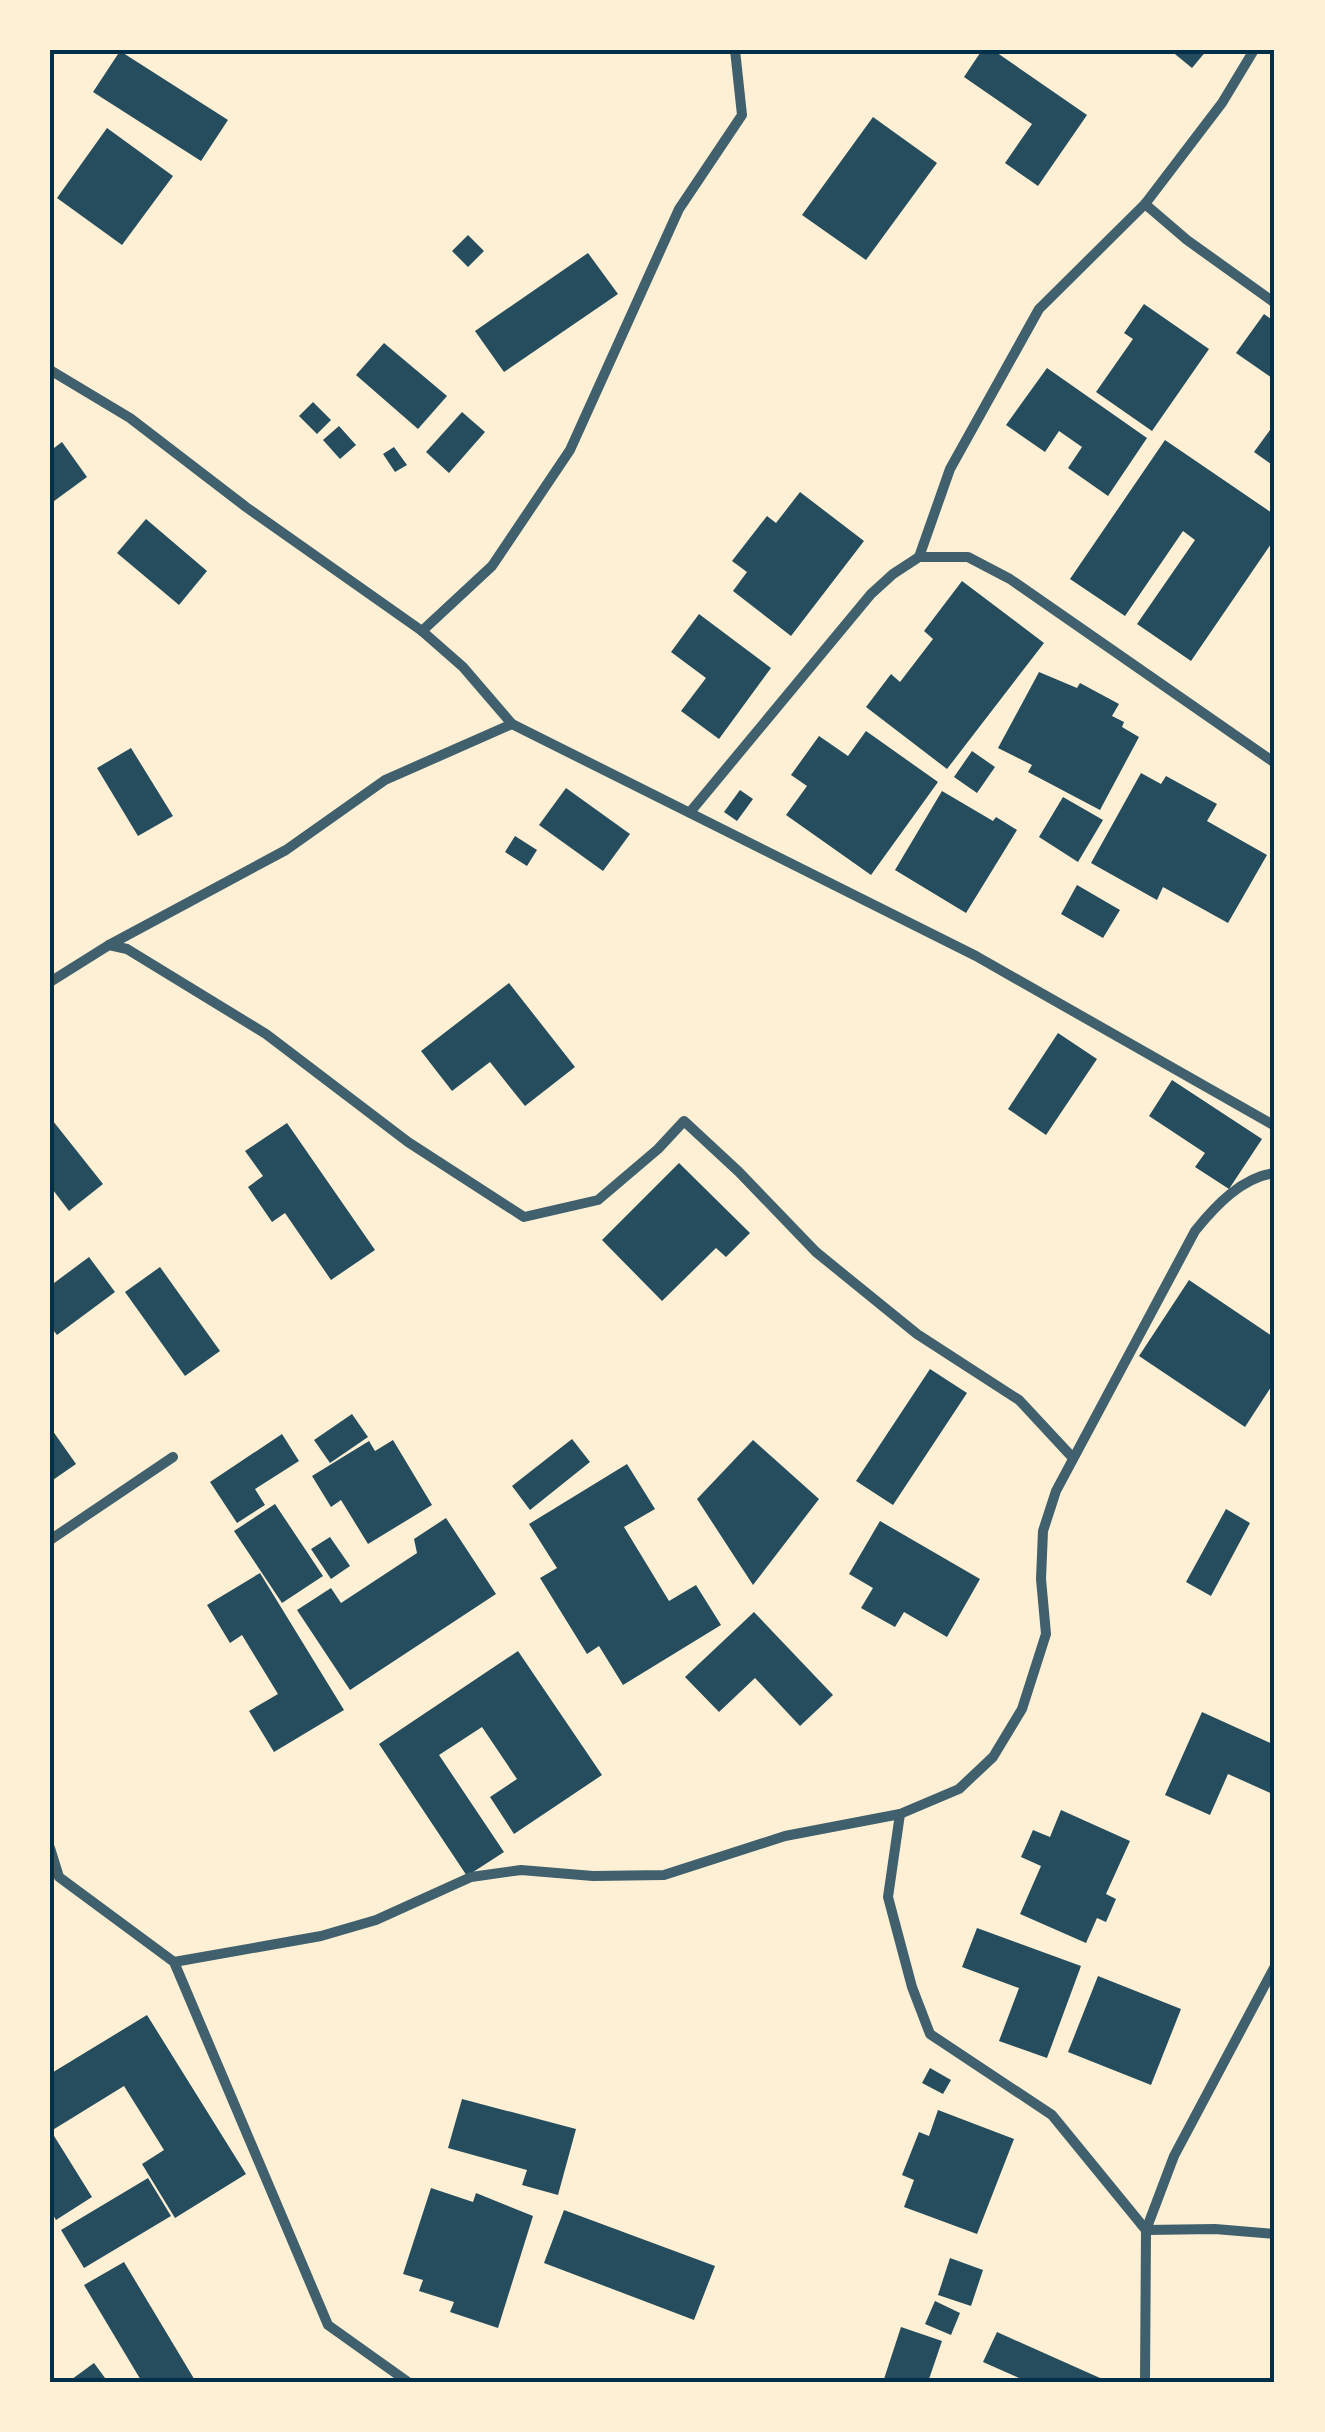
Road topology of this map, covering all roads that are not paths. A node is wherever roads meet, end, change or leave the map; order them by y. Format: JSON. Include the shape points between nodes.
{"nodes":[{"id":1,"x":736,"y":50,"type":"edge"},
{"id":2,"x":1254,"y":50,"type":"edge"},
{"id":3,"x":1145,"y":204,"type":"junction"},
{"id":4,"x":1275,"y":302,"type":"edge"},
{"id":5,"x":50,"y":370,"type":"edge"},
{"id":6,"x":919,"y":557,"type":"junction"},
{"id":7,"x":422,"y":632,"type":"junction"},
{"id":8,"x":512,"y":724,"type":"junction"},
{"id":9,"x":1275,"y":762,"type":"edge"},
{"id":10,"x":691,"y":812,"type":"junction"},
{"id":11,"x":108,"y":945,"type":"junction"},
{"id":12,"x":50,"y":982,"type":"edge"},
{"id":13,"x":1275,"y":1126,"type":"edge"},
{"id":14,"x":1275,"y":1173,"type":"edge"},
{"id":15,"x":173,"y":1458,"type":"dead end"},
{"id":16,"x":1073,"y":1458,"type":"junction"},
{"id":17,"x":50,"y":1540,"type":"edge"},
{"id":18,"x":900,"y":1814,"type":"junction"},
{"id":19,"x":50,"y":1848,"type":"edge"},
{"id":20,"x":174,"y":1962,"type":"junction"},
{"id":21,"x":1275,"y":1966,"type":"edge"},
{"id":22,"x":1146,"y":2230,"type":"junction"},
{"id":23,"x":1275,"y":2234,"type":"edge"},
{"id":24,"x":408,"y":2382,"type":"edge"},
{"id":25,"x":1145,"y":2382,"type":"edge"}],
"edges":[{"from":1,"to":7,"type":"street","via":[[742,114],[679,209],[570,450],[492,566]]},
{"from":2,"to":3,"type":"street"},
{"from":3,"to":4,"type":"street"},
{"from":3,"to":6,"type":"street","via":[[1039,309],[950,469]]},
{"from":5,"to":7,"type":"street","via":[[130,418]]},
{"from":6,"to":9,"type":"street","via":[[968,557],[1010,579]]},
{"from":6,"to":10,"type":"street","via":[[871,594]]},
{"from":7,"to":8,"type":"street"},
{"from":8,"to":10,"type":"street"},
{"from":8,"to":11,"type":"street","via":[[385,780],[286,850]]},
{"from":10,"to":13,"type":"street","via":[[976,956]]},
{"from":11,"to":12,"type":"street"},
{"from":11,"to":16,"type":"street","via":[[127,949],[266,1034],[408,1142],[524,1217],[598,1200],[684,1121],[816,1252],[917,1334],[1018,1400]]},
{"from":14,"to":16,"type":"street","via":[[1218,1203],[1195,1230]]},
{"from":15,"to":17,"type":"street"},
{"from":16,"to":18,"type":"street","via":[[1043,1531],[1046,1634],[1022,1709],[992,1757],[960,1789]]},
{"from":18,"to":20,"type":"street","via":[[785,1836],[664,1876],[521,1870],[471,1877],[321,1936]]},
{"from":18,"to":22,"type":"street","via":[[888,1897],[930,2034],[1052,2114]]},
{"from":19,"to":20,"type":"street","via":[[58,1877]]},
{"from":20,"to":24,"type":"street","via":[[328,2325]]},
{"from":21,"to":22,"type":"street","via":[[1174,2156]]},
{"from":22,"to":23,"type":"street"},
{"from":22,"to":25,"type":"street"}]}
